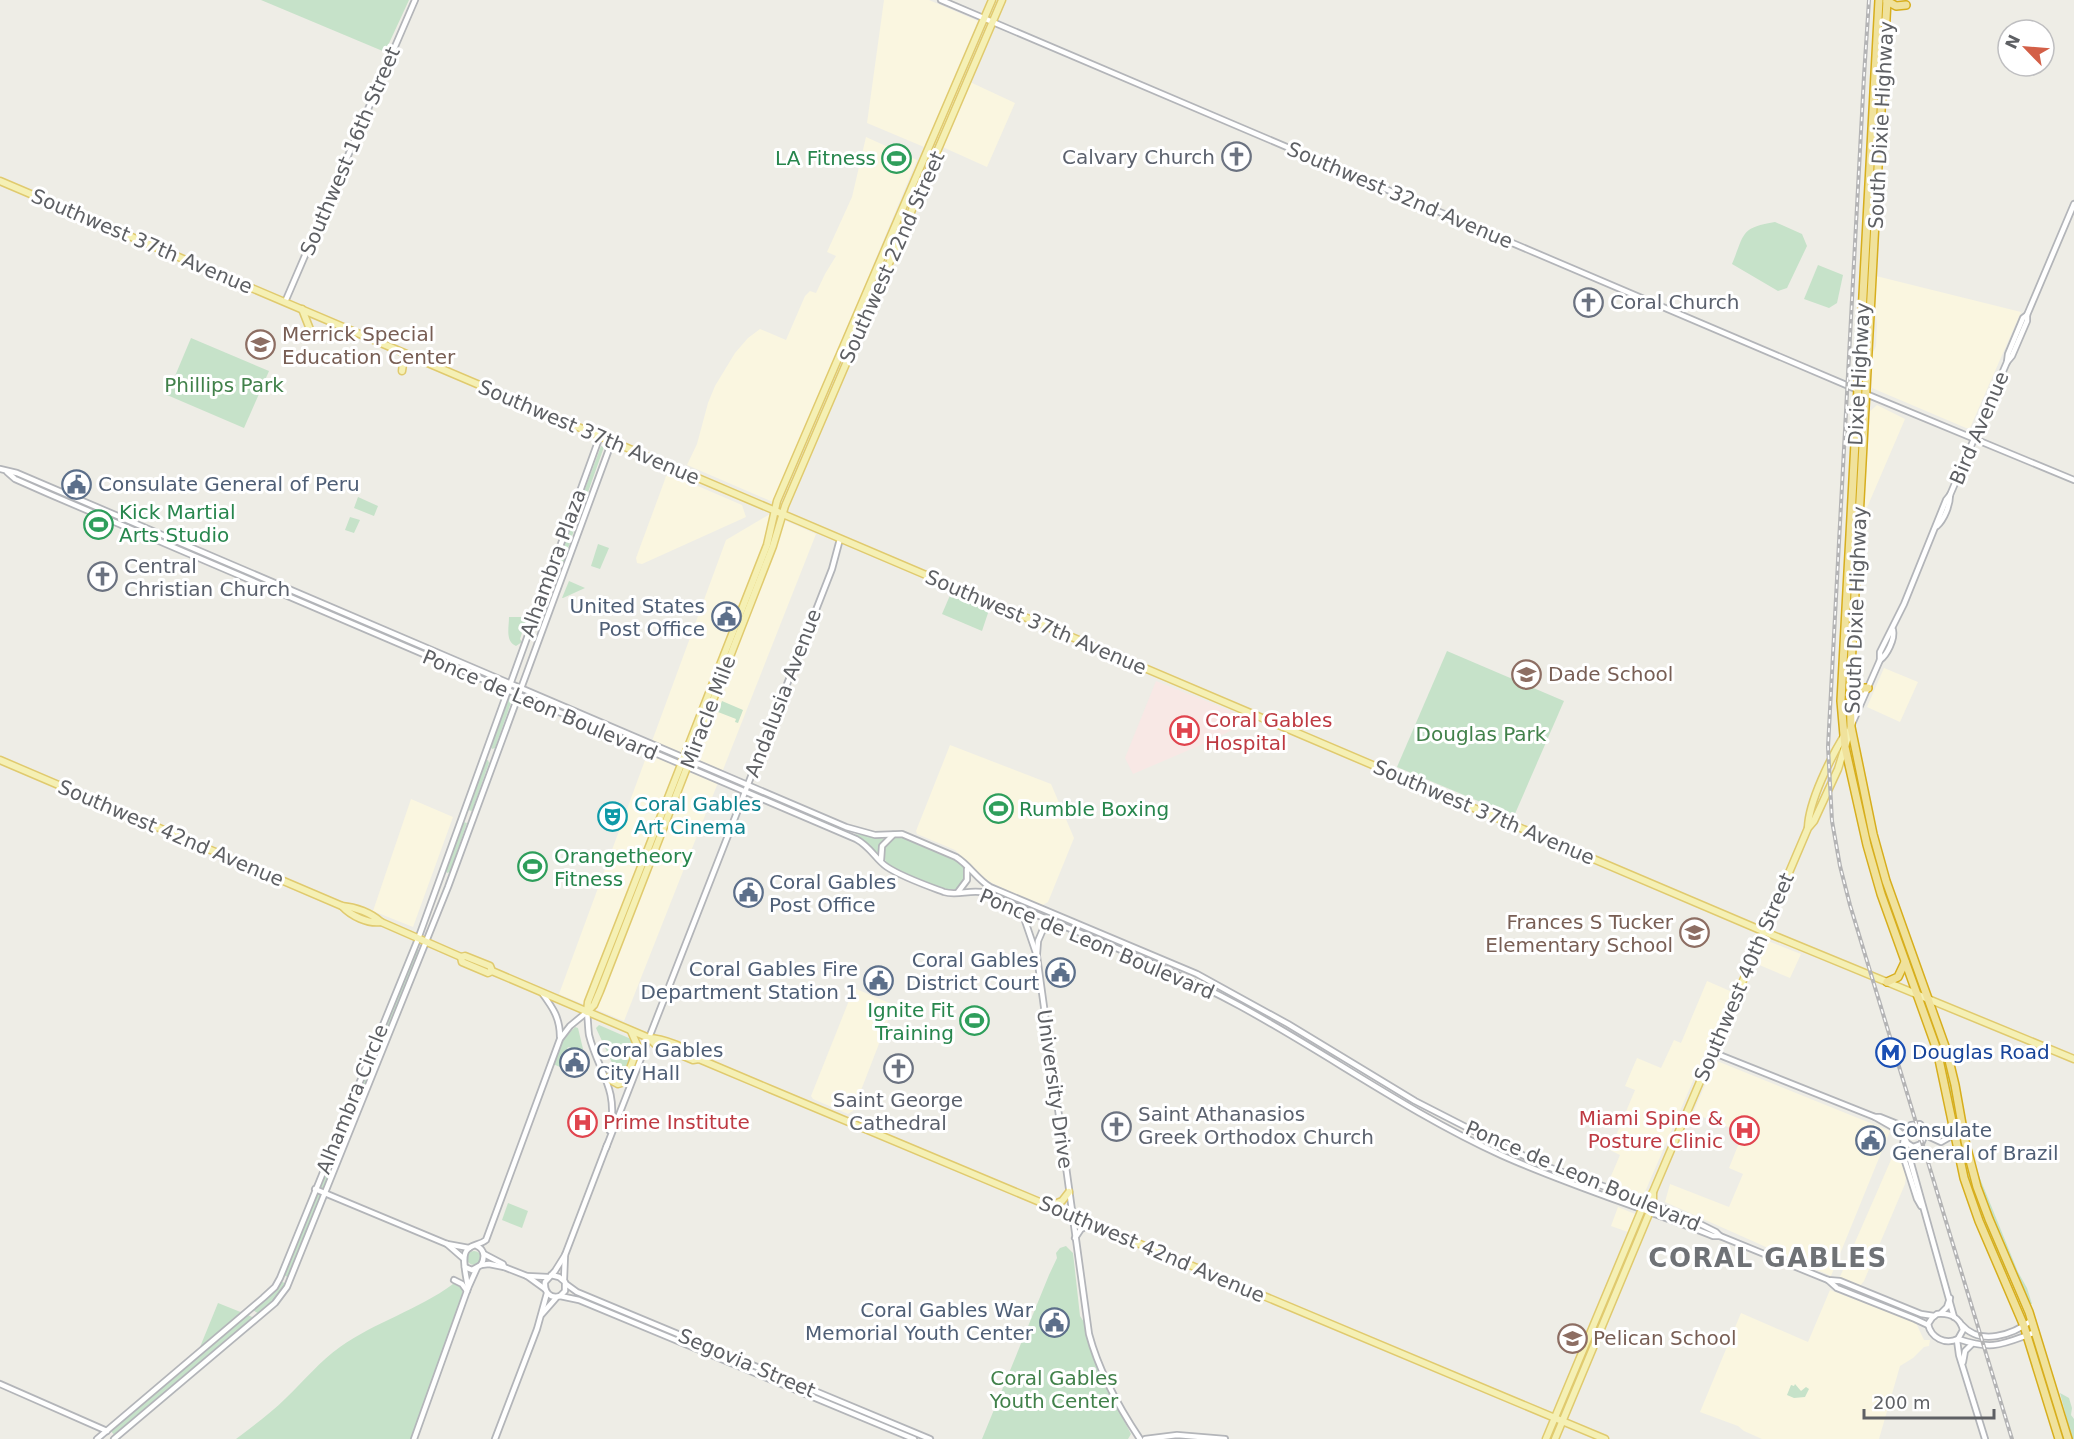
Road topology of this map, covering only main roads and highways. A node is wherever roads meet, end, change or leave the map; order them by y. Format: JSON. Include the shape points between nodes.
{"nodes":[{"id":1,"x":992,"y":0,"type":"edge"},
{"id":2,"x":1002,"y":0,"type":"edge"},
{"id":3,"x":1878,"y":0,"type":"edge"},
{"id":4,"x":1887,"y":1,"type":"edge"},
{"id":5,"x":1906,"y":5,"type":"dead end"},
{"id":6,"x":946,"y":108,"type":"junction"},
{"id":7,"x":954,"y":115,"type":"junction"},
{"id":8,"x":0,"y":181,"type":"edge"},
{"id":9,"x":301,"y":309,"type":"junction"},
{"id":10,"x":313,"y":337,"type":"dead end"},
{"id":11,"x":410,"y":355,"type":"junction"},
{"id":12,"x":402,"y":371,"type":"dead end"},
{"id":13,"x":774,"y":510,"type":"junction"},
{"id":14,"x":783,"y":514,"type":"junction"},
{"id":15,"x":1850,"y":685,"type":"junction"},
{"id":16,"x":1868,"y":688,"type":"road end"},
{"id":17,"x":1851,"y":727,"type":"junction"},
{"id":18,"x":1844,"y":737,"type":"junction"},
{"id":19,"x":1845,"y":747,"type":"junction"},
{"id":20,"x":0,"y":760,"type":"edge"},
{"id":21,"x":685,"y":763,"type":"junction"},
{"id":22,"x":1808,"y":828,"type":"junction"},
{"id":23,"x":342,"y":906,"type":"junction"},
{"id":24,"x":365,"y":912,"type":"junction"},
{"id":25,"x":348,"y":913,"type":"junction"},
{"id":26,"x":381,"y":922,"type":"junction"},
{"id":27,"x":1764,"y":931,"type":"junction"},
{"id":28,"x":461,"y":960,"type":"junction"},
{"id":29,"x":1905,"y":962,"type":"junction"},
{"id":30,"x":492,"y":971,"type":"junction"},
{"id":31,"x":1887,"y":982,"type":"junction"},
{"id":32,"x":1917,"y":994,"type":"junction"},
{"id":33,"x":1929,"y":999,"type":"junction"},
{"id":34,"x":588,"y":1012,"type":"junction"},
{"id":35,"x":631,"y":1030,"type":"junction"},
{"id":36,"x":2074,"y":1059,"type":"edge"},
{"id":37,"x":607,"y":1078,"type":"road end"},
{"id":38,"x":1070,"y":1192,"type":"road end"},
{"id":39,"x":1653,"y":1192,"type":"junction"},
{"id":40,"x":1050,"y":1206,"type":"junction"},
{"id":41,"x":1555,"y":1418,"type":"junction"},
{"id":42,"x":1562,"y":1421,"type":"junction"},
{"id":43,"x":1546,"y":1439,"type":"edge"},
{"id":44,"x":1555,"y":1439,"type":"edge"},
{"id":45,"x":1605,"y":1439,"type":"edge"},
{"id":46,"x":2059,"y":1439,"type":"edge"},
{"id":47,"x":2068,"y":1439,"type":"edge"}],
"edges":[{"from":1,"to":6,"type":"main road","name":"Southwest 22nd Street"},
{"from":2,"to":7,"type":"main road","name":"Southwest 22nd Street"},
{"from":3,"to":18,"type":"highway","name":"Dixie Highway","via":[[1841,701]]},
{"from":4,"to":5,"type":"highway","via":[[1897,7]]},
{"from":4,"to":15,"type":"highway","name":"South Dixie Highway"},
{"from":6,"to":7,"type":"main road"},
{"from":6,"to":13,"type":"main road","name":"Southwest 22nd Street"},
{"from":7,"to":14,"type":"main road","name":"Southwest 22nd Street"},
{"from":8,"to":9,"type":"main road","name":"Southwest 37th Avenue"},
{"from":9,"to":10,"type":"main road"},
{"from":9,"to":11,"type":"main road","name":"Southwest 37th Avenue"},
{"from":11,"to":12,"type":"main road"},
{"from":11,"to":13,"type":"main road","name":"Southwest 37th Avenue"},
{"from":13,"to":14,"type":"main road","name":"Southwest 37th Avenue"},
{"from":13,"to":21,"type":"main road","name":"Miracle Mile","via":[[766,545]]},
{"from":14,"to":21,"type":"main road","name":"Miracle Mile","via":[[776,540]]},
{"from":14,"to":27,"type":"main road","name":"Southwest 37th Avenue"},
{"from":15,"to":16,"type":"highway"},
{"from":15,"to":17,"type":"highway","name":"South Dixie Highway"},
{"from":17,"to":18,"type":"main road","name":"Southwest 40th Street"},
{"from":17,"to":19,"type":"main road","name":"Southwest 40th Street"},
{"from":17,"to":33,"type":"highway","name":"South Dixie Highway","via":[[1881,863]]},
{"from":18,"to":19,"type":"highway","name":"Dixie Highway"},
{"from":18,"to":22,"type":"main road","name":"Southwest 40th Street","via":[[1819,787]]},
{"from":19,"to":22,"type":"main road","name":"Southwest 40th Street"},
{"from":19,"to":29,"type":"highway","via":[[1871,860]]},
{"from":20,"to":23,"type":"main road","name":"Southwest 42nd Avenue"},
{"from":21,"to":34,"type":"main road","name":"Miracle Mile","via":[[600,991]]},
{"from":22,"to":27,"type":"main road","name":"Southwest 40th Street"},
{"from":23,"to":24,"type":"main road","name":"Southwest 42nd Avenue"},
{"from":23,"to":25,"type":"main road","name":"Southwest 42nd Avenue"},
{"from":24,"to":25,"type":"main road"},
{"from":24,"to":26,"type":"main road","name":"Southwest 42nd Avenue"},
{"from":25,"to":26,"type":"main road","name":"Southwest 42nd Avenue","via":[[373,924]]},
{"from":26,"to":28,"type":"main road","name":"Southwest 42nd Avenue"},
{"from":27,"to":31,"type":"main road","name":"Southwest 37th Avenue"},
{"from":27,"to":39,"type":"main road","name":"Southwest 40th Street"},
{"from":28,"to":30,"type":"main road","name":"Southwest 42nd Avenue","via":[[488,973]]},
{"from":28,"to":30,"type":"main road","name":"Southwest 42nd Avenue","via":[[465,956],[490,966]]},
{"from":29,"to":31,"type":"highway","via":[[1901,973]]},
{"from":29,"to":32,"type":"highway"},
{"from":30,"to":34,"type":"main road","name":"Southwest 42nd Avenue"},
{"from":31,"to":32,"type":"main road","name":"Southwest 37th Avenue"},
{"from":32,"to":33,"type":"main road","name":"Southwest 37th Avenue"},
{"from":32,"to":46,"type":"highway","via":[[1941,1065],[1968,1191],[2024,1326]]},
{"from":33,"to":36,"type":"main road","name":"Southwest 37th Avenue"},
{"from":33,"to":47,"type":"highway","name":"South Dixie Highway","via":[[1952,1070],[1977,1187],[2032,1320]]},
{"from":34,"to":35,"type":"main road","name":"Southwest 42nd Avenue"},
{"from":35,"to":37,"type":"main road","via":[[638,1047],[625,1082],[618,1084]]},
{"from":35,"to":40,"type":"main road","name":"Southwest 42nd Avenue","via":[[683,1056],[699,1059]]},
{"from":38,"to":40,"type":"main road"},
{"from":39,"to":41,"type":"main road","name":"Southwest 40th Street","via":[[1642,1209]]},
{"from":39,"to":42,"type":"main road","name":"Southwest 40th Street","via":[[1650,1212]]},
{"from":40,"to":41,"type":"main road","name":"Southwest 42nd Avenue"},
{"from":41,"to":42,"type":"main road","name":"Southwest 42nd Avenue"},
{"from":41,"to":43,"type":"main road","name":"Southwest 40th Street"},
{"from":42,"to":44,"type":"main road","name":"Southwest 40th Street"},
{"from":42,"to":45,"type":"main road","name":"Southwest 42nd Avenue"}]}
